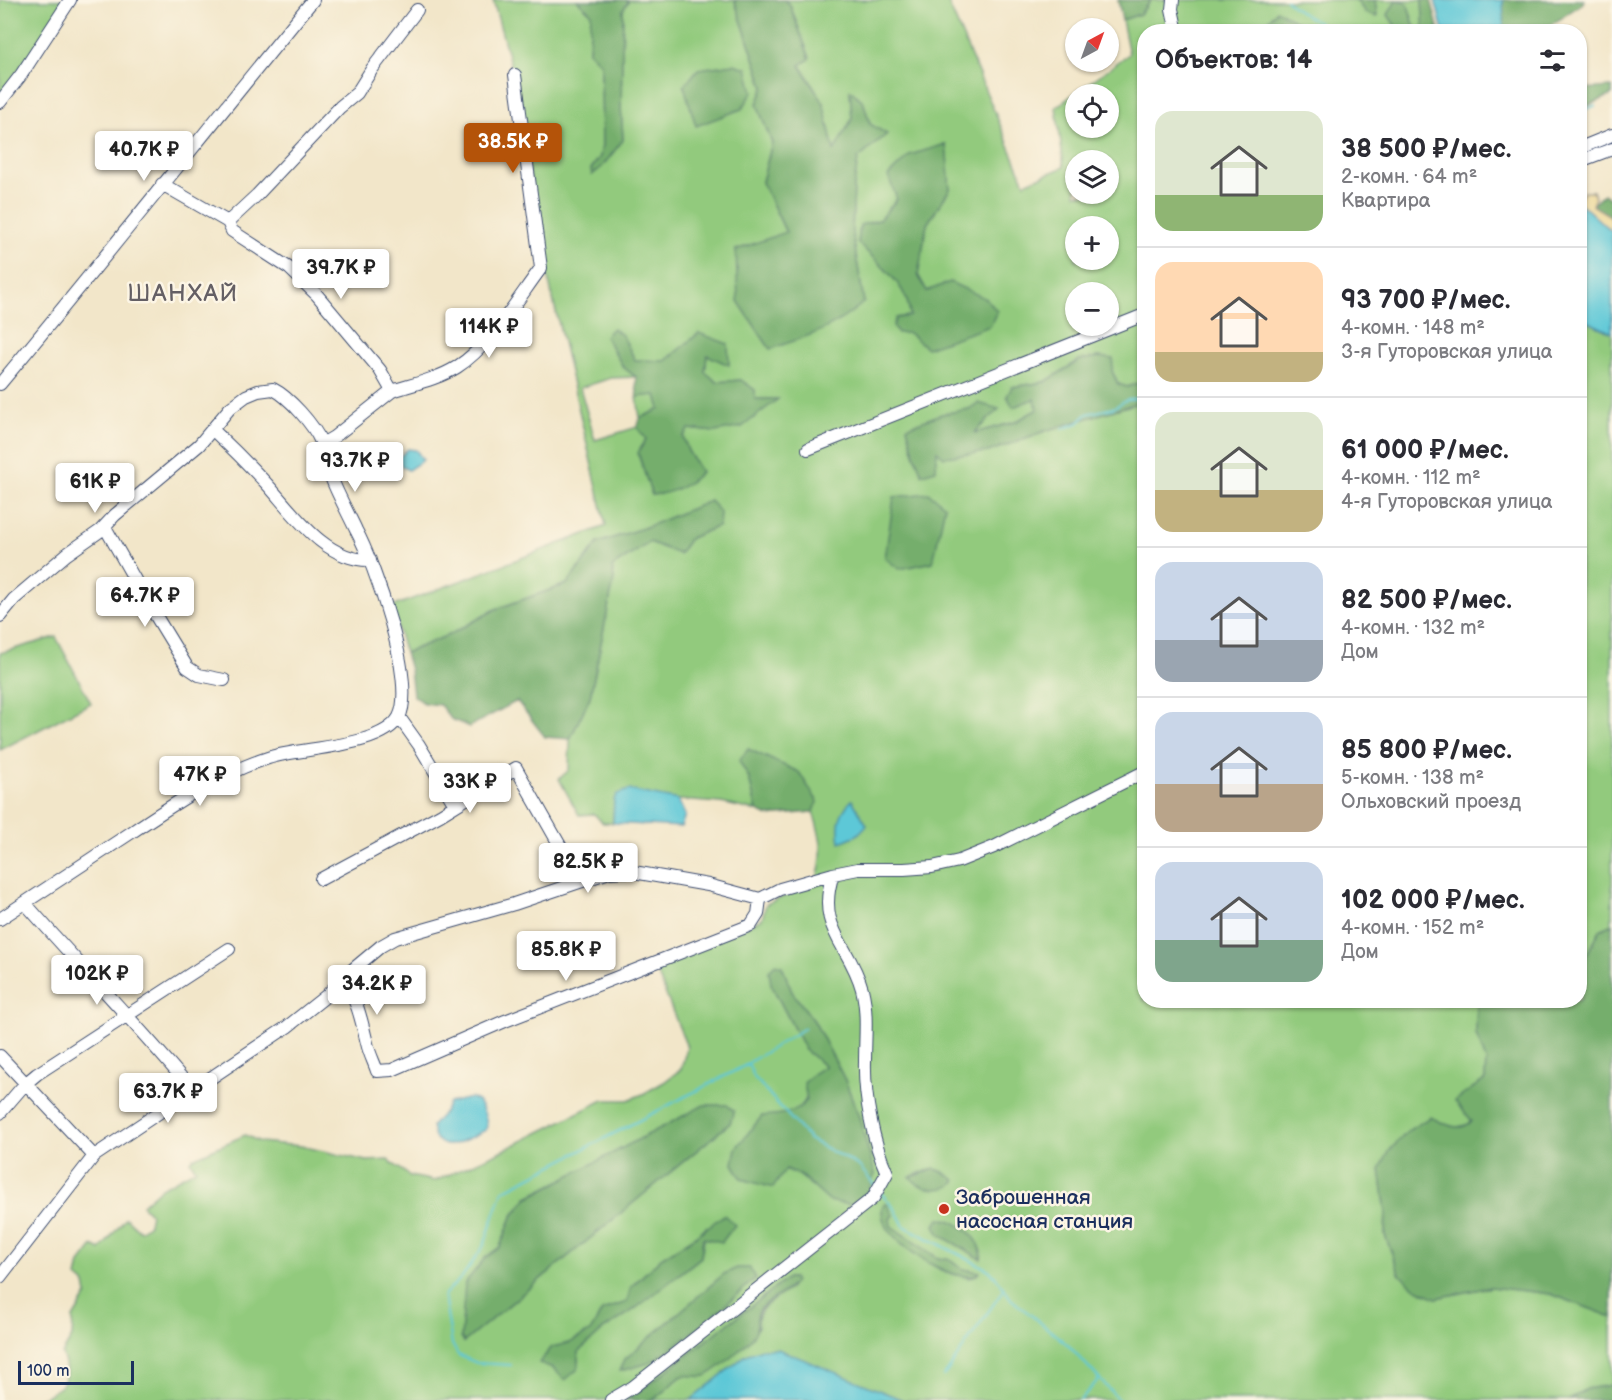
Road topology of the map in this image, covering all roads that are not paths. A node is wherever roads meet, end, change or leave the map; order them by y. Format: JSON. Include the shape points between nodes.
{"nodes":[{"id":1,"x":70,"y":0,"type":"edge"},
{"id":2,"x":313,"y":0,"type":"edge"},
{"id":3,"x":1173,"y":0,"type":"edge"},
{"id":4,"x":417,"y":10,"type":"dead end"},
{"id":5,"x":1175,"y":24,"type":"edge"},
{"id":6,"x":515,"y":75,"type":"dead end"},
{"id":7,"x":0,"y":102,"type":"edge"},
{"id":8,"x":1612,"y":135,"type":"edge"},
{"id":9,"x":1587,"y":144,"type":"edge"},
{"id":10,"x":1612,"y":149,"type":"edge"},
{"id":11,"x":1587,"y":159,"type":"edge"},
{"id":12,"x":162,"y":184,"type":"junction"},
{"id":13,"x":228,"y":222,"type":"junction"},
{"id":14,"x":1137,"y":319,"type":"edge"},
{"id":15,"x":0,"y":384,"type":"edge"},
{"id":16,"x":392,"y":391,"type":"junction"},
{"id":17,"x":212,"y":429,"type":"junction"},
{"id":18,"x":322,"y":444,"type":"junction"},
{"id":19,"x":808,"y":449,"type":"dead end"},
{"id":20,"x":105,"y":527,"type":"junction"},
{"id":21,"x":370,"y":560,"type":"junction"},
{"id":22,"x":0,"y":616,"type":"edge"},
{"id":23,"x":225,"y":680,"type":"dead end"},
{"id":24,"x":399,"y":717,"type":"junction"},
{"id":25,"x":1137,"y":776,"type":"edge"},
{"id":26,"x":455,"y":805,"type":"junction"},
{"id":27,"x":832,"y":874,"type":"junction"},
{"id":28,"x":321,"y":879,"type":"dead end"},
{"id":29,"x":580,"y":881,"type":"junction"},
{"id":30,"x":760,"y":899,"type":"junction"},
{"id":31,"x":25,"y":903,"type":"junction"},
{"id":32,"x":0,"y":919,"type":"edge"},
{"id":33,"x":229,"y":950,"type":"dead end"},
{"id":34,"x":342,"y":980,"type":"junction"},
{"id":35,"x":126,"y":1015,"type":"junction"},
{"id":36,"x":0,"y":1056,"type":"edge"},
{"id":37,"x":25,"y":1084,"type":"junction"},
{"id":38,"x":192,"y":1090,"type":"junction"},
{"id":39,"x":0,"y":1113,"type":"edge"},
{"id":40,"x":94,"y":1156,"type":"junction"},
{"id":41,"x":0,"y":1277,"type":"edge"},
{"id":42,"x":612,"y":1400,"type":"edge"}],
"edges":[{"from":1,"to":7,"type":"street"},
{"from":2,"to":12,"type":"street"},
{"from":3,"to":5,"type":"street"},
{"from":4,"to":13,"type":"street","via":[[357,93]]},
{"from":6,"to":16,"type":"street","via":[[541,268],[471,356],[449,371]]},
{"from":8,"to":9,"type":"street"},
{"from":10,"to":11,"type":"street"},
{"from":12,"to":13,"type":"street"},
{"from":12,"to":15,"type":"street"},
{"from":13,"to":16,"type":"street","via":[[232,231],[289,268],[317,295],[380,370]]},
{"from":14,"to":19,"type":"street"},
{"from":16,"to":18,"type":"street"},
{"from":17,"to":18,"type":"street","via":[[237,402],[269,388],[290,402]]},
{"from":17,"to":20,"type":"street","via":[[199,445]]},
{"from":17,"to":21,"type":"street","via":[[314,536],[345,556]]},
{"from":18,"to":21,"type":"street","via":[[332,478]]},
{"from":20,"to":22,"type":"street","via":[[67,554]]},
{"from":20,"to":23,"type":"street","via":[[187,667],[199,675]]},
{"from":21,"to":24,"type":"street","via":[[388,613],[402,674]]},
{"from":24,"to":26,"type":"street"},
{"from":24,"to":31,"type":"street","via":[[378,735],[288,752],[241,769],[162,812]]},
{"from":25,"to":27,"type":"street","via":[[959,861],[932,867],[858,869]]},
{"from":26,"to":28,"type":"street"},
{"from":26,"to":29,"type":"street","via":[[516,768]]},
{"from":27,"to":30,"type":"street"},
{"from":27,"to":42,"type":"street","via":[[828,899],[830,925],[855,970],[864,997],[865,1080],[887,1173],[873,1198]]},
{"from":29,"to":30,"type":"street","via":[[628,871]]},
{"from":29,"to":34,"type":"street","via":[[395,938]]},
{"from":30,"to":34,"type":"street","via":[[759,914],[751,926],[392,1070],[377,1071],[358,1006]]},
{"from":31,"to":32,"type":"street"},
{"from":31,"to":35,"type":"street"},
{"from":33,"to":35,"type":"street"},
{"from":34,"to":38,"type":"street","via":[[300,1017]]},
{"from":35,"to":37,"type":"street"},
{"from":35,"to":38,"type":"street"},
{"from":36,"to":37,"type":"street"},
{"from":37,"to":39,"type":"street"},
{"from":37,"to":40,"type":"street"},
{"from":38,"to":40,"type":"street"},
{"from":40,"to":41,"type":"street"}]}
